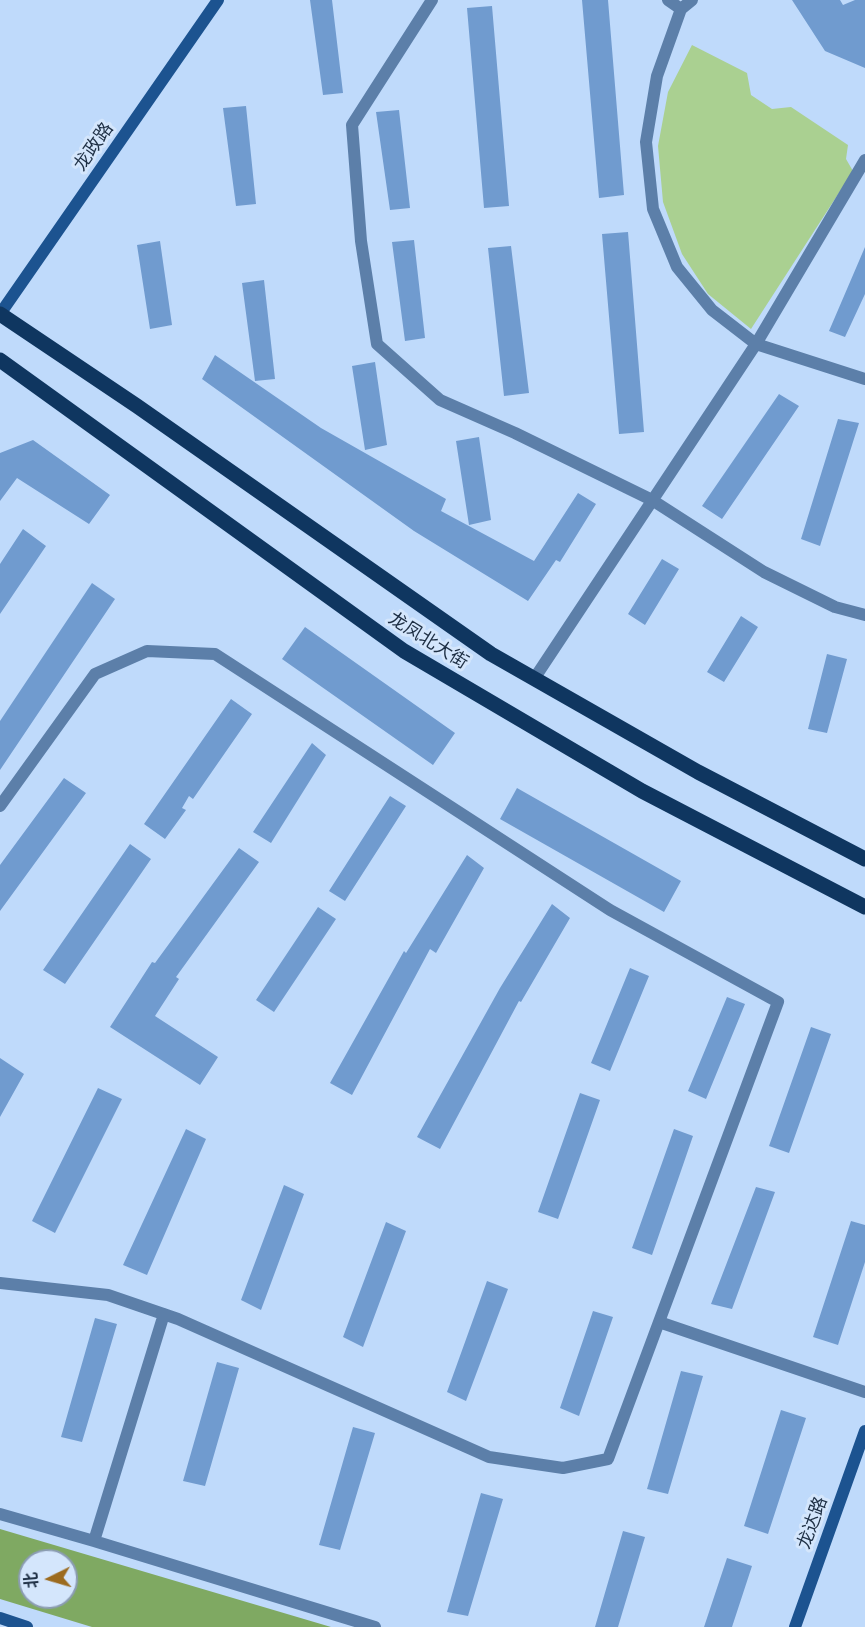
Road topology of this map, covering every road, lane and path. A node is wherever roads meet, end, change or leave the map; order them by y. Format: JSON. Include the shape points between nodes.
{"nodes":[{"id":1,"x":218,"y":0,"type":"edge"},
{"id":2,"x":432,"y":0,"type":"edge"},
{"id":3,"x":668,"y":0,"type":"edge"},
{"id":4,"x":692,"y":0,"type":"edge"},
{"id":5,"x":681,"y":9,"type":"junction"},
{"id":6,"x":865,"y":160,"type":"edge"},
{"id":7,"x":0,"y":314,"type":"edge"},
{"id":8,"x":756,"y":344,"type":"junction"},
{"id":9,"x":0,"y":360,"type":"edge"},
{"id":10,"x":865,"y":379,"type":"edge"},
{"id":11,"x":652,"y":500,"type":"junction"},
{"id":12,"x":865,"y":615,"type":"edge"},
{"id":13,"x":534,"y":679,"type":"junction"},
{"id":14,"x":0,"y":806,"type":"edge"},
{"id":15,"x":865,"y":859,"type":"edge"},
{"id":16,"x":865,"y":907,"type":"edge"},
{"id":17,"x":0,"y":1283,"type":"edge"},
{"id":18,"x":164,"y":1314,"type":"junction"},
{"id":19,"x":659,"y":1322,"type":"junction"},
{"id":20,"x":865,"y":1392,"type":"edge"},
{"id":21,"x":865,"y":1431,"type":"edge"},
{"id":22,"x":0,"y":1514,"type":"edge"},
{"id":23,"x":94,"y":1541,"type":"junction"},
{"id":24,"x":0,"y":1618,"type":"edge"},
{"id":25,"x":27,"y":1627,"type":"edge"},
{"id":26,"x":375,"y":1627,"type":"edge"},
{"id":27,"x":795,"y":1627,"type":"edge"}],
"edges":[{"from":1,"to":7,"type":"street","name":"龙政路"},
{"from":2,"to":11,"type":"street","via":[[352,125],[362,241],[377,344],[440,400]]},
{"from":3,"to":5,"type":"street"},
{"from":4,"to":5,"type":"street"},
{"from":5,"to":8,"type":"street","via":[[657,76],[646,142],[653,209],[677,267],[712,310]]},
{"from":6,"to":8,"type":"street"},
{"from":7,"to":13,"type":"main road","name":"龙凤北大街","via":[[491,654]]},
{"from":8,"to":10,"type":"street"},
{"from":8,"to":11,"type":"street"},
{"from":9,"to":16,"type":"main road","name":"龙凤北大街","via":[[404,651],[642,791]]},
{"from":11,"to":12,"type":"street","via":[[764,572],[835,607]]},
{"from":11,"to":13,"type":"street"},
{"from":13,"to":15,"type":"main road","name":"龙凤北大街","via":[[698,772]]},
{"from":14,"to":19,"type":"street","via":[[95,674],[147,651],[215,654],[610,910],[778,1002]]},
{"from":17,"to":18,"type":"street","via":[[108,1295]]},
{"from":18,"to":19,"type":"street","via":[[489,1457],[563,1468],[608,1460]]},
{"from":18,"to":23,"type":"street"},
{"from":19,"to":20,"type":"street"},
{"from":21,"to":27,"type":"street","name":"龙达路"},
{"from":22,"to":23,"type":"street"},
{"from":23,"to":26,"type":"street"},
{"from":24,"to":25,"type":"street"}]}
